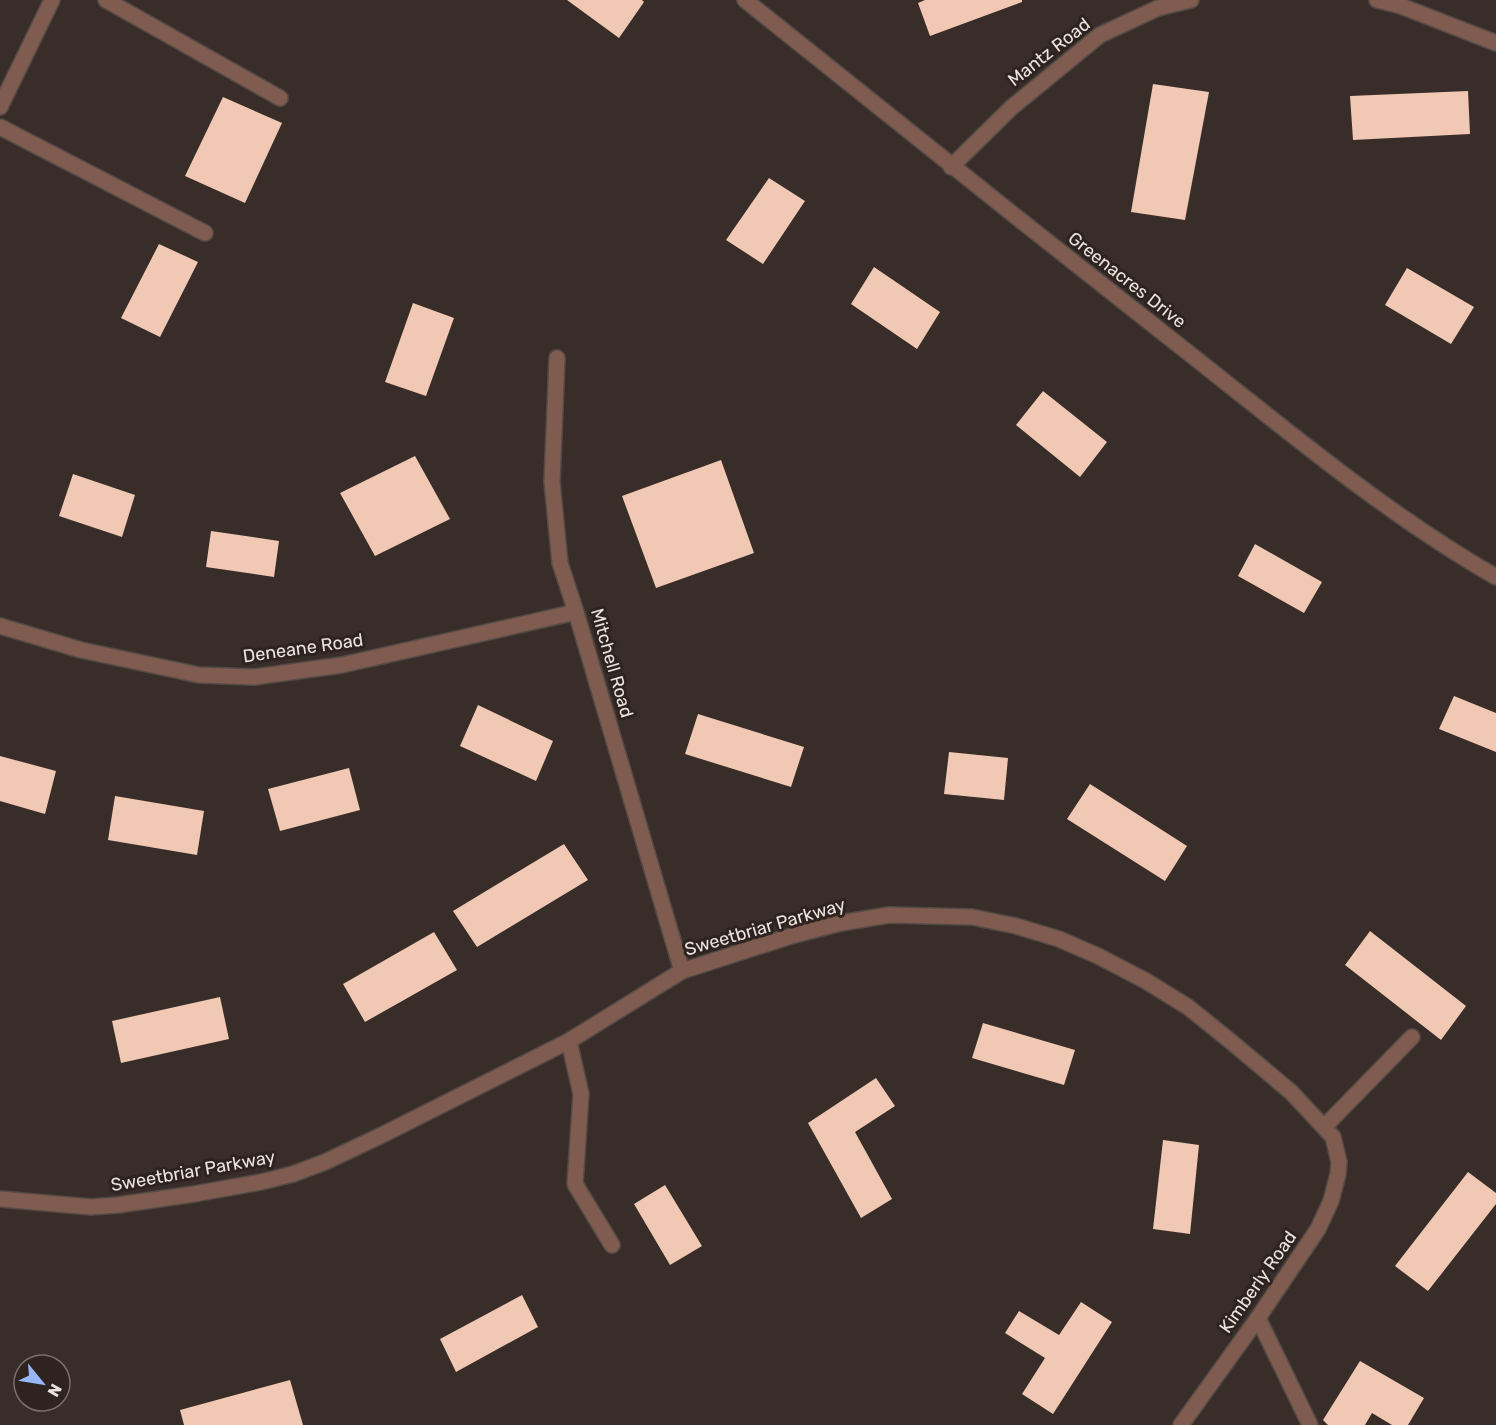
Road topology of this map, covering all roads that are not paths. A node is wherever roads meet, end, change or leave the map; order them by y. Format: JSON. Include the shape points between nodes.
{"nodes":[{"id":1,"x":52,"y":0,"type":"edge"},
{"id":2,"x":106,"y":0,"type":"edge"},
{"id":3,"x":745,"y":0,"type":"edge"},
{"id":4,"x":1191,"y":0,"type":"edge"},
{"id":5,"x":1377,"y":0,"type":"edge"},
{"id":6,"x":1496,"y":43,"type":"edge"},
{"id":7,"x":280,"y":98,"type":"dead end"},
{"id":8,"x":0,"y":107,"type":"edge"},
{"id":9,"x":0,"y":127,"type":"edge"},
{"id":10,"x":951,"y":167,"type":"junction"},
{"id":11,"x":205,"y":233,"type":"dead end"},
{"id":12,"x":557,"y":358,"type":"dead end"},
{"id":13,"x":1496,"y":577,"type":"edge"},
{"id":14,"x":576,"y":612,"type":"junction"},
{"id":15,"x":0,"y":627,"type":"edge"},
{"id":16,"x":682,"y":971,"type":"junction"},
{"id":17,"x":1412,"y":1037,"type":"dead end"},
{"id":18,"x":569,"y":1041,"type":"junction"},
{"id":19,"x":1325,"y":1126,"type":"junction"},
{"id":20,"x":1336,"y":1148,"type":"joint"},
{"id":21,"x":0,"y":1198,"type":"edge"},
{"id":22,"x":612,"y":1245,"type":"dead end"},
{"id":23,"x":1258,"y":1317,"type":"junction"},
{"id":24,"x":1181,"y":1425,"type":"edge"},
{"id":25,"x":1310,"y":1425,"type":"edge"}],
"edges":[{"from":1,"to":8,"type":"street"},
{"from":2,"to":7,"type":"street"},
{"from":3,"to":10,"type":"street","name":"Greenacres Drive"},
{"from":4,"to":10,"type":"street","name":"Mantz Road","via":[[1158,8],[1100,34],[1011,108]]},
{"from":5,"to":6,"type":"street"},
{"from":9,"to":11,"type":"street"},
{"from":10,"to":13,"type":"street","name":"Greenacres Drive","via":[[1365,492]]},
{"from":12,"to":14,"type":"street","name":"Mitchell Road","via":[[552,482],[560,563]]},
{"from":14,"to":15,"type":"street","name":"Deneane Road","via":[[342,665],[255,677],[199,675],[81,650]]},
{"from":14,"to":16,"type":"street","name":"Mitchell Road"},
{"from":16,"to":18,"type":"street","name":"Sweetbriar Parkway"},
{"from":16,"to":19,"type":"street","name":"Sweetbriar Parkway","via":[[841,922],[889,915],[972,917],[1016,926],[1098,956],[1188,1007],[1283,1085]]},
{"from":17,"to":19,"type":"street"},
{"from":18,"to":21,"type":"street","name":"Sweetbriar Parkway","via":[[326,1162],[292,1174],[118,1205],[91,1207]]},
{"from":18,"to":22,"type":"street","via":[[581,1094],[575,1184]]},
{"from":19,"to":20,"type":"street","name":"Sweetbriar Parkway"},
{"from":20,"to":23,"type":"street","name":"Kimberly Road","via":[[1338,1174],[1327,1210]]},
{"from":23,"to":24,"type":"street","name":"Kimberly Road"},
{"from":23,"to":25,"type":"street"}]}
